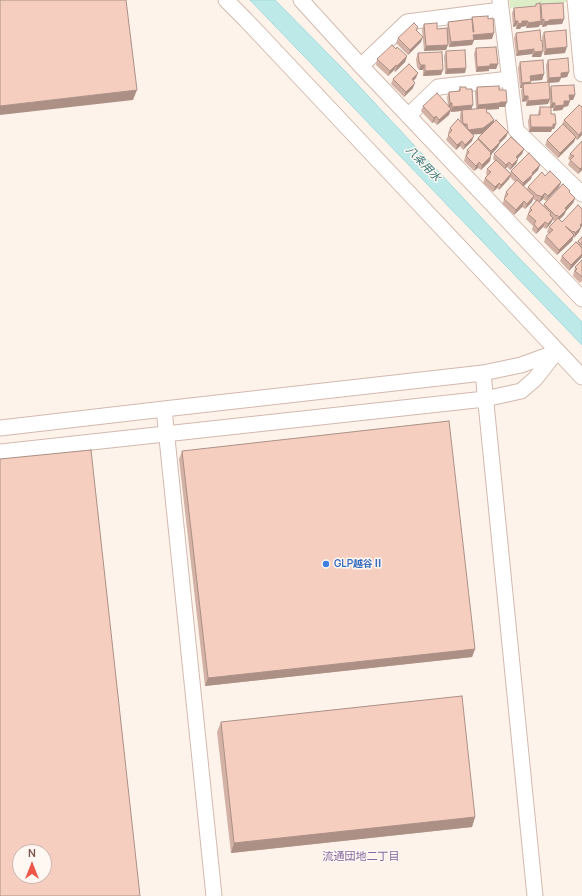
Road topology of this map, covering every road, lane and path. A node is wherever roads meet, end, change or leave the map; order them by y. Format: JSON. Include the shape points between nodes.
{"nodes":[{"id":1,"x":226,"y":0,"type":"edge"},
{"id":2,"x":301,"y":0,"type":"edge"},
{"id":3,"x":575,"y":0,"type":"edge"},
{"id":4,"x":500,"y":5,"type":"edge"},
{"id":5,"x":361,"y":66,"type":"junction"},
{"id":6,"x":582,"y":73,"type":"edge"},
{"id":7,"x":510,"y":79,"type":"junction"},
{"id":8,"x":408,"y":116,"type":"junction"},
{"id":9,"x":581,"y":192,"type":"edge"},
{"id":10,"x":582,"y":299,"type":"edge"},
{"id":11,"x":558,"y":351,"type":"junction"},
{"id":12,"x":483,"y":373,"type":"junction"},
{"id":13,"x":582,"y":376,"type":"edge"},
{"id":14,"x":485,"y":399,"type":"junction"},
{"id":15,"x":164,"y":409,"type":"junction"},
{"id":16,"x":0,"y":428,"type":"edge"},
{"id":17,"x":166,"y":434,"type":"junction"},
{"id":18,"x":0,"y":452,"type":"edge"},
{"id":19,"x":214,"y":896,"type":"edge"},
{"id":20,"x":535,"y":896,"type":"edge"}],
"edges":[{"from":1,"to":11,"type":"street"},
{"from":2,"to":5,"type":"street"},
{"from":3,"to":6,"type":"street"},
{"from":4,"to":5,"type":"street","via":[[407,22]]},
{"from":4,"to":7,"type":"street"},
{"from":5,"to":8,"type":"street"},
{"from":7,"to":8,"type":"street","via":[[438,87]]},
{"from":7,"to":9,"type":"street","via":[[516,130]]},
{"from":8,"to":10,"type":"street"},
{"from":11,"to":12,"type":"street","via":[[521,366]]},
{"from":11,"to":13,"type":"street"},
{"from":11,"to":14,"type":"street","via":[[535,380],[521,391]]},
{"from":12,"to":14,"type":"street"},
{"from":12,"to":15,"type":"street"},
{"from":14,"to":17,"type":"street"},
{"from":14,"to":20,"type":"street"},
{"from":15,"to":16,"type":"street"},
{"from":15,"to":17,"type":"street"},
{"from":17,"to":18,"type":"street"},
{"from":17,"to":19,"type":"street"}]}
